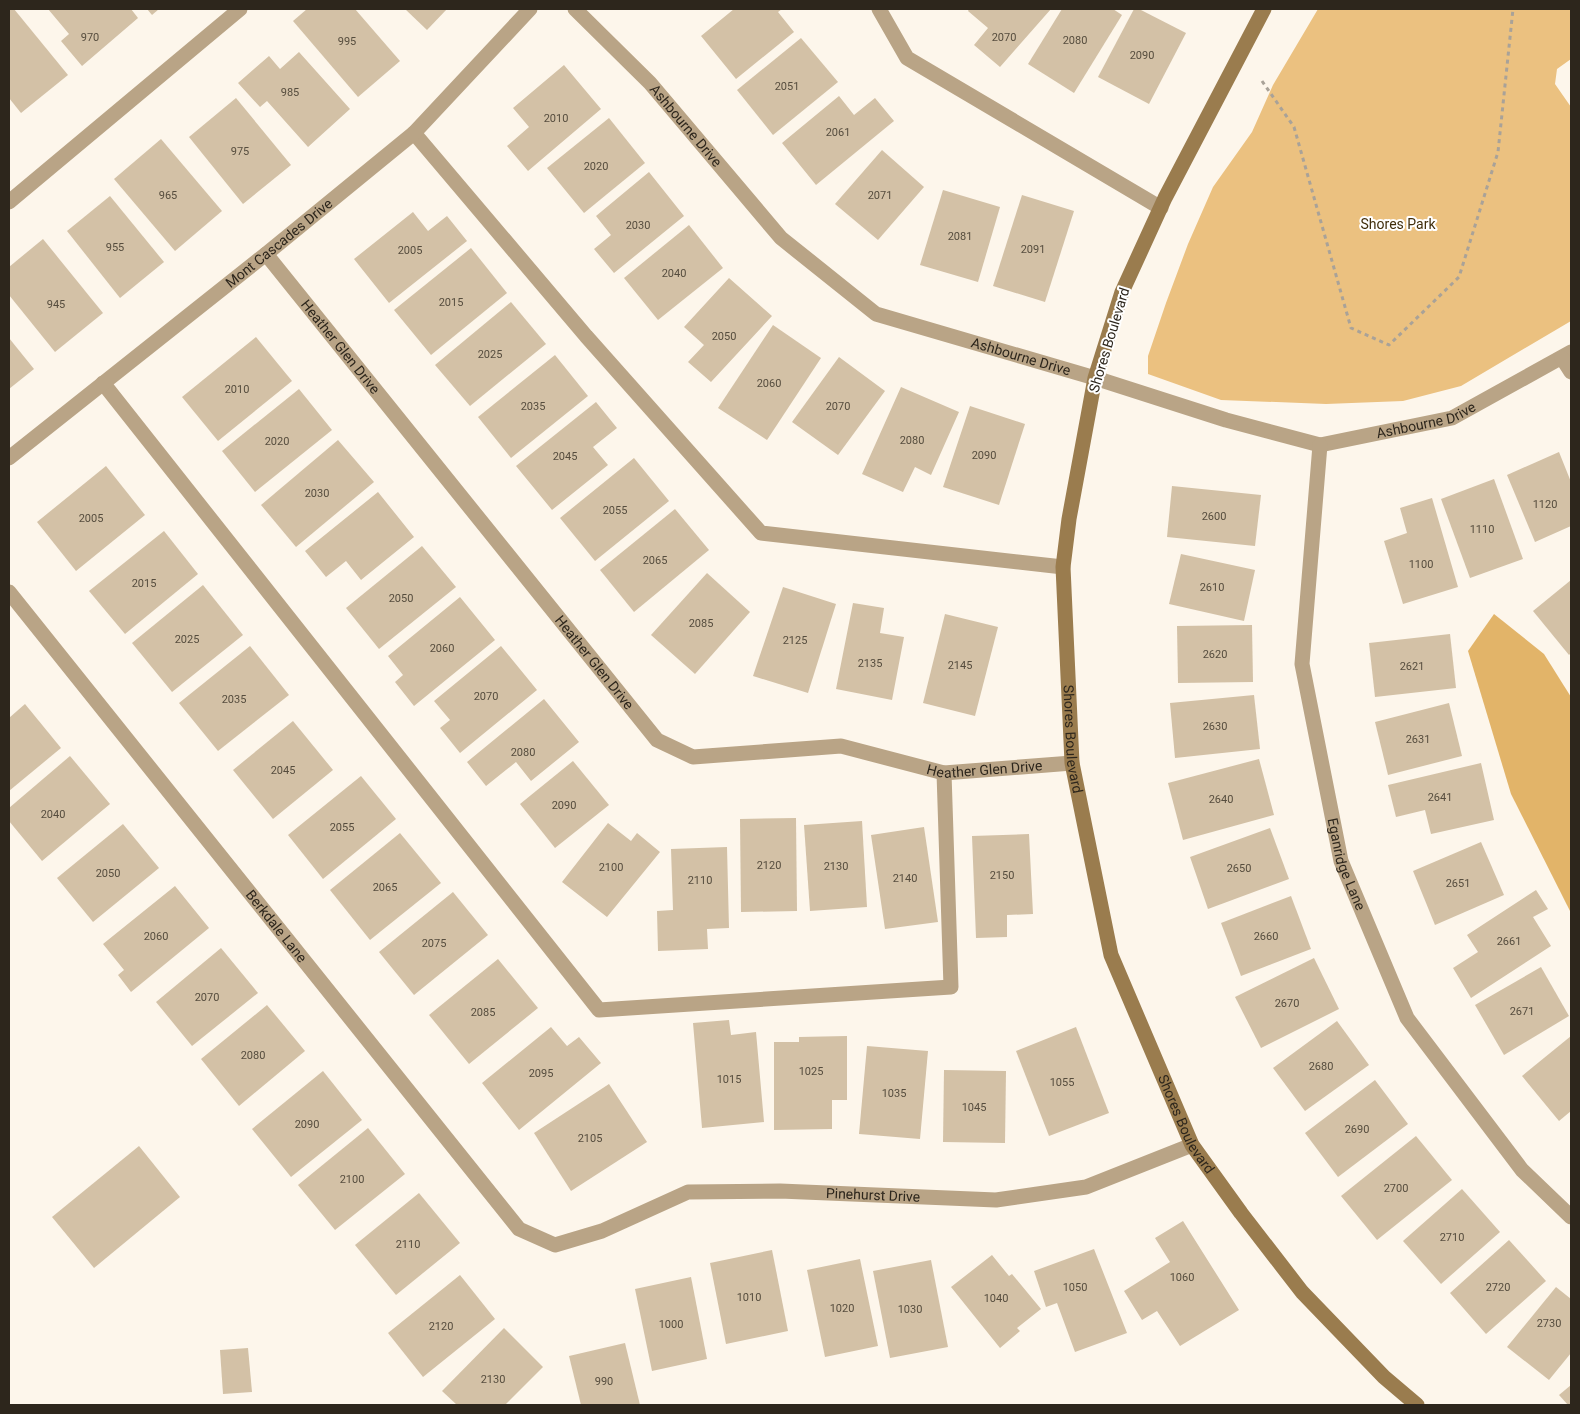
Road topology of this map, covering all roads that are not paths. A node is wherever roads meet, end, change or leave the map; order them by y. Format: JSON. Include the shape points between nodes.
{"nodes":[{"id":1,"x":240,"y":9,"type":"edge"},
{"id":2,"x":530,"y":9,"type":"edge"},
{"id":3,"x":575,"y":9,"type":"edge"},
{"id":4,"x":879,"y":9,"type":"edge"},
{"id":5,"x":1264,"y":9,"type":"edge"},
{"id":6,"x":414,"y":133,"type":"junction"},
{"id":7,"x":9,"y":202,"type":"edge"},
{"id":8,"x":1161,"y":208,"type":"junction"},
{"id":9,"x":266,"y":254,"type":"junction"},
{"id":10,"x":1567,"y":355,"type":"edge"},
{"id":11,"x":1571,"y":372,"type":"edge"},
{"id":12,"x":1095,"y":378,"type":"junction"},
{"id":13,"x":104,"y":383,"type":"junction"},
{"id":14,"x":1320,"y":445,"type":"junction"},
{"id":15,"x":9,"y":458,"type":"edge"},
{"id":16,"x":1063,"y":567,"type":"junction"},
{"id":17,"x":9,"y":592,"type":"edge"},
{"id":18,"x":1072,"y":763,"type":"junction"},
{"id":19,"x":944,"y":773,"type":"junction"},
{"id":20,"x":1192,"y":1145,"type":"junction"},
{"id":21,"x":1571,"y":1217,"type":"edge"},
{"id":22,"x":555,"y":1245,"type":"joint"},
{"id":23,"x":1417,"y":1405,"type":"edge"}],
"edges":[{"from":1,"to":7,"type":"street"},
{"from":2,"to":6,"type":"street","name":"Mont Cascades Drive"},
{"from":3,"to":12,"type":"street","name":"Ashbourne Drive","via":[[650,83],[781,238],[876,314]]},
{"from":4,"to":8,"type":"street","via":[[906,58]]},
{"from":5,"to":8,"type":"street","name":"Shores Boulevard"},
{"from":6,"to":9,"type":"street","name":"Mont Cascades Drive"},
{"from":6,"to":16,"type":"street","via":[[586,336],[761,533]]},
{"from":8,"to":12,"type":"street","name":"Shores Boulevard","via":[[1122,292]]},
{"from":9,"to":13,"type":"street","name":"Mont Cascades Drive"},
{"from":9,"to":19,"type":"street","name":"Heather Glen Drive","via":[[657,740],[693,757],[841,746]]},
{"from":10,"to":11,"type":"street"},
{"from":10,"to":14,"type":"street","name":"Ashbourne Drive","via":[[1452,418]]},
{"from":12,"to":14,"type":"street","name":"Ashbourne Drive","via":[[1226,420]]},
{"from":12,"to":16,"type":"street","name":"Shores Boulevard"},
{"from":13,"to":15,"type":"street","name":"Mont Cascades Drive"},
{"from":13,"to":19,"type":"street","via":[[599,1010],[951,987]]},
{"from":14,"to":21,"type":"street","name":"Eganridge Lane","via":[[1302,664],[1342,861],[1407,1018],[1522,1170]]},
{"from":16,"to":18,"type":"street","name":"Shores Boulevard"},
{"from":17,"to":22,"type":"street","name":"Berkdale Lane","via":[[519,1229]]},
{"from":18,"to":19,"type":"street","name":"Heather Glen Drive"},
{"from":18,"to":20,"type":"street","name":"Shores Boulevard","via":[[1111,955]]},
{"from":20,"to":22,"type":"street","name":"Pinehurst Drive","via":[[1086,1187],[996,1200],[780,1191],[688,1192],[602,1231]]},
{"from":20,"to":23,"type":"street","name":"Shores Boulevard","via":[[1302,1292],[1384,1377]]}]}
